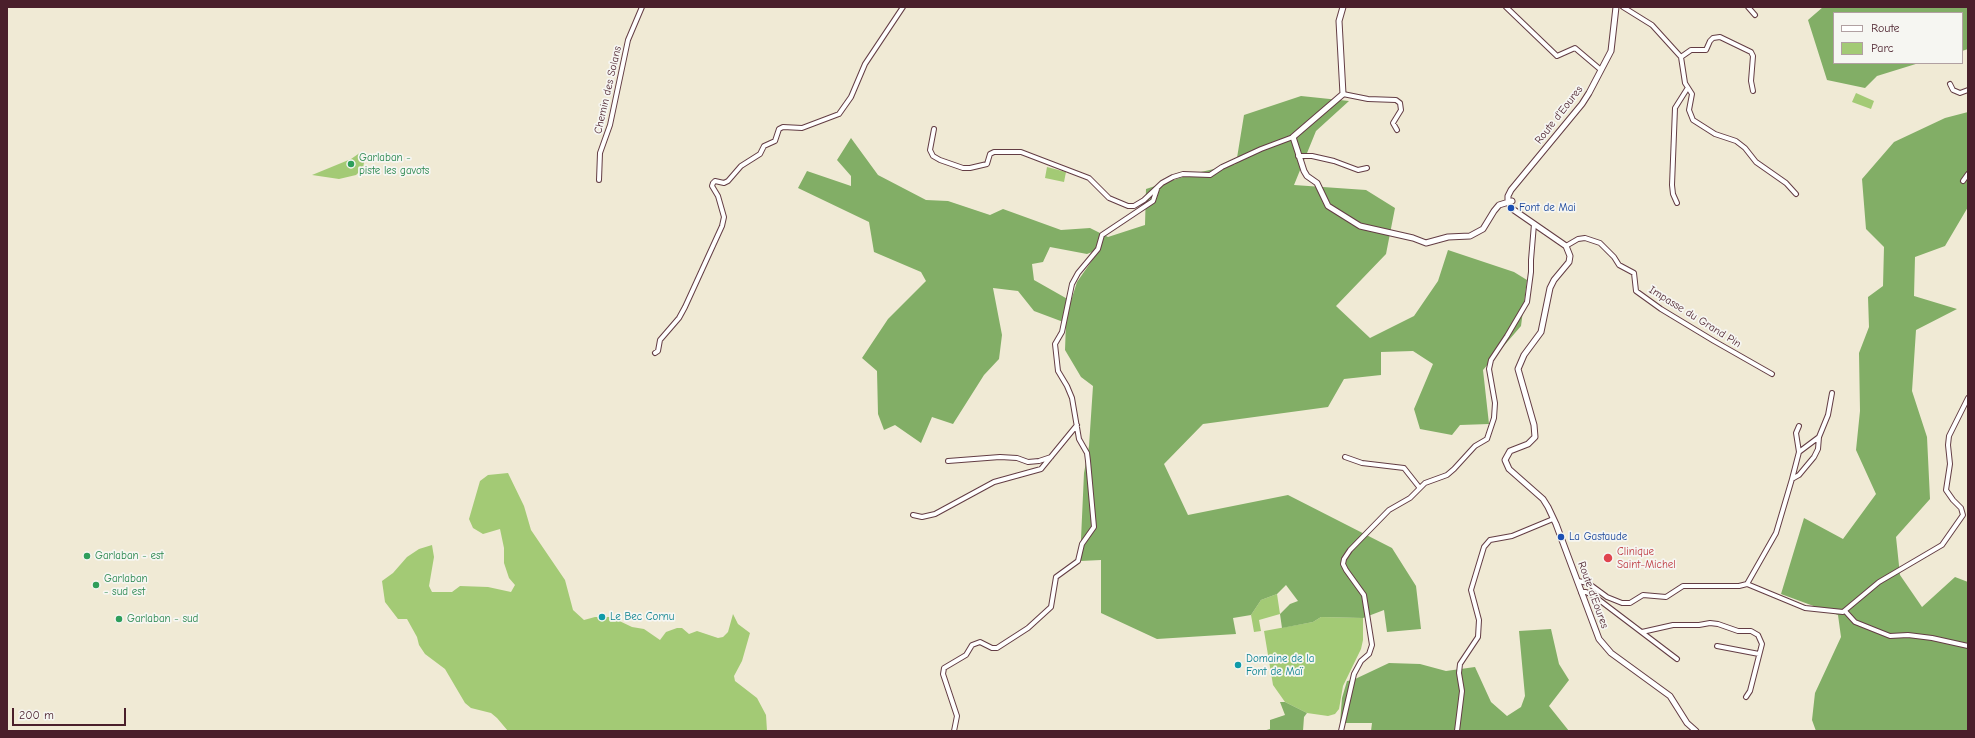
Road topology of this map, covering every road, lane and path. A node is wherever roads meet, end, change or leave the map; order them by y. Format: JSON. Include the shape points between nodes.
{"nodes":[{"id":1,"x":642,"y":7,"type":"edge"},
{"id":2,"x":903,"y":7,"type":"edge"},
{"id":3,"x":1343,"y":7,"type":"edge"},
{"id":4,"x":1506,"y":7,"type":"edge"},
{"id":5,"x":1616,"y":7,"type":"edge"},
{"id":6,"x":1623,"y":7,"type":"edge"},
{"id":7,"x":1748,"y":7,"type":"edge"},
{"id":8,"x":1755,"y":15,"type":"dead end"},
{"id":9,"x":1681,"y":57,"type":"junction"},
{"id":10,"x":1602,"y":70,"type":"junction"},
{"id":11,"x":1950,"y":84,"type":"dead end"},
{"id":12,"x":1687,"y":89,"type":"junction"},
{"id":13,"x":1968,"y":90,"type":"edge"},
{"id":14,"x":1753,"y":91,"type":"dead end"},
{"id":15,"x":1343,"y":94,"type":"junction"},
{"id":16,"x":934,"y":129,"type":"dead end"},
{"id":17,"x":1397,"y":130,"type":"dead end"},
{"id":18,"x":1293,"y":137,"type":"junction"},
{"id":19,"x":1298,"y":156,"type":"junction"},
{"id":20,"x":1366,"y":168,"type":"dead end"},
{"id":21,"x":1968,"y":174,"type":"edge"},
{"id":22,"x":599,"y":180,"type":"dead end"},
{"id":23,"x":1963,"y":181,"type":"dead end"},
{"id":24,"x":1157,"y":189,"type":"junction"},
{"id":25,"x":1796,"y":194,"type":"dead end"},
{"id":26,"x":1510,"y":201,"type":"junction"},
{"id":27,"x":1677,"y":203,"type":"dead end"},
{"id":28,"x":1534,"y":224,"type":"junction"},
{"id":29,"x":1566,"y":246,"type":"junction"},
{"id":30,"x":655,"y":353,"type":"dead end"},
{"id":31,"x":1772,"y":374,"type":"dead end"},
{"id":32,"x":1832,"y":393,"type":"dead end"},
{"id":33,"x":1968,"y":398,"type":"edge"},
{"id":34,"x":1077,"y":425,"type":"junction"},
{"id":35,"x":1799,"y":426,"type":"dead end"},
{"id":36,"x":1820,"y":437,"type":"junction"},
{"id":37,"x":1799,"y":452,"type":"junction"},
{"id":38,"x":1051,"y":456,"type":"junction"},
{"id":39,"x":1345,"y":457,"type":"dead end"},
{"id":40,"x":948,"y":460,"type":"dead end"},
{"id":41,"x":1792,"y":479,"type":"junction"},
{"id":42,"x":1419,"y":488,"type":"junction"},
{"id":43,"x":913,"y":515,"type":"dead end"},
{"id":44,"x":1553,"y":518,"type":"junction"},
{"id":45,"x":1578,"y":582,"type":"junction"},
{"id":46,"x":1747,"y":584,"type":"junction"},
{"id":47,"x":1581,"y":592,"type":"junction"},
{"id":48,"x":1594,"y":596,"type":"junction"},
{"id":49,"x":1584,"y":599,"type":"junction"},
{"id":50,"x":1845,"y":611,"type":"junction"},
{"id":51,"x":1642,"y":632,"type":"junction"},
{"id":52,"x":1717,"y":646,"type":"dead end"},
{"id":53,"x":1968,"y":646,"type":"edge"},
{"id":54,"x":1759,"y":654,"type":"junction"},
{"id":55,"x":1678,"y":659,"type":"dead end"},
{"id":56,"x":1746,"y":697,"type":"dead end"},
{"id":57,"x":954,"y":731,"type":"edge"},
{"id":58,"x":1341,"y":731,"type":"edge"},
{"id":59,"x":1457,"y":731,"type":"edge"},
{"id":60,"x":1696,"y":731,"type":"edge"}],
"edges":[{"from":1,"to":22,"type":"street","name":"Chemin des Solans","via":[[628,40],[610,125],[600,153]]},
{"from":2,"to":30,"type":"street","via":[[865,64],[851,97],[839,114],[802,128],[783,127],[776,135],[775,141],[764,146],[760,154],[741,166],[728,181],[713,183],[724,217],[722,226],[685,307],[660,340],[658,351]]},
{"from":3,"to":15,"type":"street","via":[[1339,21]]},
{"from":4,"to":10,"type":"street","via":[[1557,56],[1575,48]]},
{"from":5,"to":10,"type":"street","name":"Route d'Eoures","via":[[1611,51]]},
{"from":6,"to":9,"type":"street","via":[[1652,24]]},
{"from":7,"to":8,"type":"street"},
{"from":9,"to":12,"type":"street","via":[[1681,68]]},
{"from":9,"to":14,"type":"street","via":[[1691,50],[1706,50],[1713,38],[1720,37],[1751,52]]},
{"from":10,"to":26,"type":"street","name":"Route d'Eoures","via":[[1582,104],[1517,183]]},
{"from":11,"to":13,"type":"street","via":[[1953,90],[1960,93]]},
{"from":12,"to":25,"type":"street","via":[[1692,94],[1689,110],[1693,120],[1714,134],[1736,141],[1756,162],[1786,183]]},
{"from":12,"to":27,"type":"street","via":[[1675,108],[1672,185]]},
{"from":15,"to":17,"type":"street","via":[[1368,99],[1396,100],[1400,103],[1401,110],[1393,123]]},
{"from":15,"to":18,"type":"street"},
{"from":16,"to":24,"type":"street","via":[[930,150],[933,156],[963,168],[987,164],[990,154],[994,152],[1021,152],[1089,178],[1109,198],[1128,206],[1139,203]]},
{"from":18,"to":19,"type":"street"},
{"from":18,"to":24,"type":"street","via":[[1261,149],[1210,175],[1183,174],[1162,183]]},
{"from":19,"to":20,"type":"street","via":[[1334,161],[1358,170]]},
{"from":19,"to":26,"type":"street","via":[[1307,176],[1316,183],[1325,202],[1352,223],[1413,238],[1422,243],[1448,237],[1470,236],[1483,229],[1494,211],[1503,203]]},
{"from":21,"to":23,"type":"street"},
{"from":24,"to":34,"type":"street","via":[[1153,201],[1102,235],[1098,249],[1072,284],[1062,332],[1055,344],[1058,371],[1072,398]]},
{"from":26,"to":28,"type":"street"},
{"from":28,"to":29,"type":"street"},
{"from":28,"to":42,"type":"street","via":[[1527,302],[1512,330],[1491,360],[1489,369],[1495,403],[1492,428],[1487,439],[1475,446],[1454,469]]},
{"from":29,"to":31,"type":"street","name":"Impasse du Grand Pin","via":[[1585,238],[1600,243],[1619,265],[1634,273],[1636,291],[1661,309]]},
{"from":29,"to":44,"type":"street","name":"Route d'Eoures","via":[[1570,256],[1569,262],[1554,280],[1541,332],[1524,355],[1518,369],[1535,437],[1528,444],[1510,451],[1506,460],[1509,469],[1542,499]]},
{"from":32,"to":36,"type":"street","via":[[1825,428]]},
{"from":33,"to":50,"type":"street","via":[[1949,436],[1950,464],[1946,490],[1961,508],[1963,515],[1942,545],[1879,582]]},
{"from":34,"to":38,"type":"street"},
{"from":34,"to":57,"type":"street","via":[[1078,439],[1087,454],[1094,527],[1082,544],[1078,561],[1056,577],[1051,607],[1028,628],[997,648],[980,642],[972,646],[966,655],[944,668],[957,716]]},
{"from":35,"to":37,"type":"street","via":[[1796,440]]},
{"from":36,"to":37,"type":"street"},
{"from":36,"to":41,"type":"street","via":[[1814,457],[1799,475]]},
{"from":37,"to":41,"type":"street"},
{"from":38,"to":40,"type":"street","via":[[1028,462],[1017,458],[1000,457]]},
{"from":38,"to":43,"type":"street","via":[[1041,469],[994,482],[935,514],[922,517]]},
{"from":39,"to":42,"type":"street","via":[[1362,463],[1404,468]]},
{"from":41,"to":46,"type":"street","via":[[1776,532]]},
{"from":42,"to":58,"type":"street","via":[[1410,498],[1389,510],[1344,559],[1346,570],[1364,595],[1372,645],[1369,654],[1361,660],[1354,674]]},
{"from":44,"to":45,"type":"street","name":"Route d'Eoures"},
{"from":44,"to":59,"type":"street","via":[[1512,536],[1490,540],[1484,548],[1471,590],[1479,620],[1478,637],[1460,664],[1462,690]]},
{"from":45,"to":46,"type":"street","via":[[1588,583],[1607,597],[1630,603],[1643,595],[1666,597],[1683,586]]},
{"from":45,"to":47,"type":"street","name":"Route d'Eoures"},
{"from":46,"to":50,"type":"street","via":[[1805,608],[1840,613]]},
{"from":47,"to":48,"type":"street"},
{"from":47,"to":49,"type":"street","name":"Route d'Eoures"},
{"from":48,"to":49,"type":"street"},
{"from":48,"to":51,"type":"street"},
{"from":49,"to":60,"type":"street","name":"Route d'Eoures","via":[[1594,629],[1605,646],[1670,696],[1687,723]]},
{"from":50,"to":53,"type":"street","via":[[1855,622],[1890,636],[1908,635]]},
{"from":51,"to":54,"type":"street","via":[[1673,624],[1718,624],[1738,631],[1751,631],[1758,635],[1762,644]]},
{"from":51,"to":55,"type":"street"},
{"from":52,"to":54,"type":"street"},
{"from":54,"to":56,"type":"street","via":[[1750,691]]}]}
